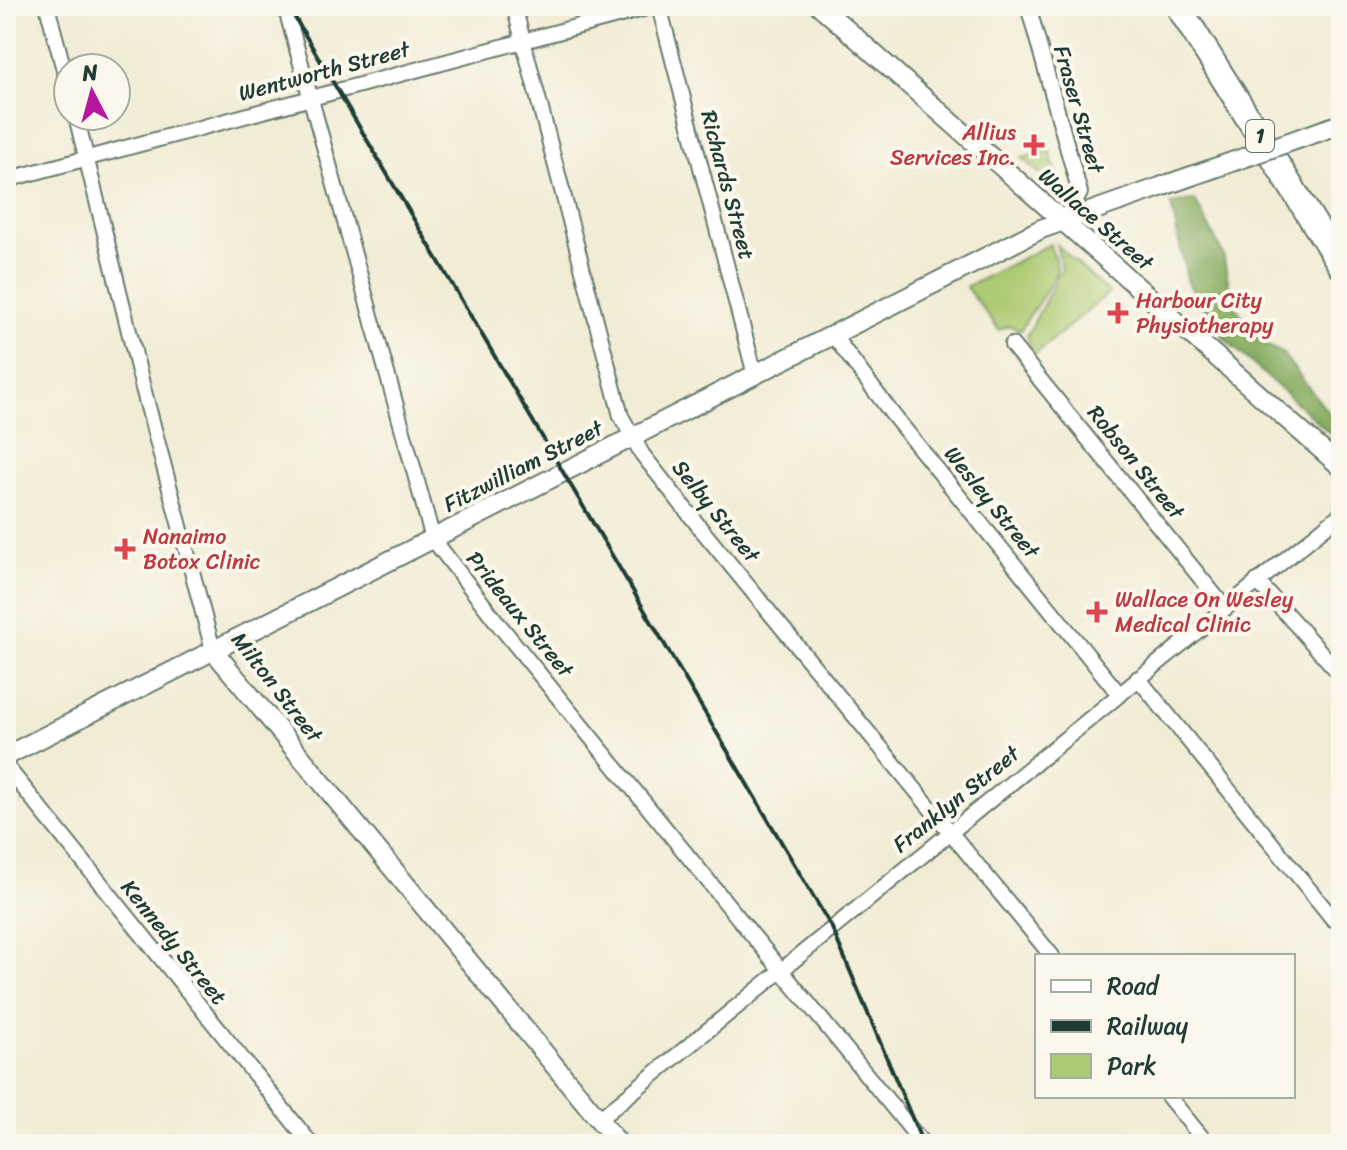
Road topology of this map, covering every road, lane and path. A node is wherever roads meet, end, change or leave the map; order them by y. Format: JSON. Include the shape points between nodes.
{"nodes":[{"id":1,"x":47,"y":6,"type":"edge"},
{"id":2,"x":285,"y":6,"type":"edge"},
{"id":3,"x":514,"y":6,"type":"edge"},
{"id":4,"x":656,"y":6,"type":"edge"},
{"id":5,"x":820,"y":6,"type":"edge"},
{"id":6,"x":1028,"y":6,"type":"edge"},
{"id":7,"x":1178,"y":6,"type":"edge"},
{"id":8,"x":524,"y":41,"type":"junction"},
{"id":9,"x":59,"y":52,"type":"edge"},
{"id":10,"x":310,"y":98,"type":"junction"},
{"id":11,"x":1338,"y":124,"type":"edge"},
{"id":12,"x":80,"y":132,"type":"edge"},
{"id":13,"x":87,"y":157,"type":"junction"},
{"id":14,"x":6,"y":180,"type":"edge"},
{"id":15,"x":1063,"y":221,"type":"junction"},
{"id":16,"x":1341,"y":266,"type":"edge"},
{"id":17,"x":833,"y":335,"type":"junction"},
{"id":18,"x":1012,"y":345,"type":"dead end"},
{"id":19,"x":755,"y":375,"type":"junction"},
{"id":20,"x":631,"y":438,"type":"junction"},
{"id":21,"x":1341,"y":467,"type":"edge"},
{"id":22,"x":1341,"y":514,"type":"edge"},
{"id":23,"x":433,"y":539,"type":"junction"},
{"id":24,"x":1257,"y":581,"type":"junction"},
{"id":25,"x":1225,"y":608,"type":"junction"},
{"id":26,"x":213,"y":650,"type":"junction"},
{"id":27,"x":1341,"y":675,"type":"edge"},
{"id":28,"x":1138,"y":678,"type":"junction"},
{"id":29,"x":1119,"y":694,"type":"junction"},
{"id":30,"x":6,"y":756,"type":"edge"},
{"id":31,"x":6,"y":766,"type":"edge"},
{"id":32,"x":951,"y":832,"type":"junction"},
{"id":33,"x":1333,"y":919,"type":"dead end"},
{"id":34,"x":1050,"y":954,"type":"edge"},
{"id":35,"x":782,"y":969,"type":"junction"},
{"id":36,"x":1170,"y":1098,"type":"edge"},
{"id":37,"x":599,"y":1119,"type":"junction"},
{"id":38,"x":311,"y":1144,"type":"edge"},
{"id":39,"x":619,"y":1144,"type":"edge"},
{"id":40,"x":923,"y":1144,"type":"edge"},
{"id":41,"x":1207,"y":1144,"type":"edge"}],
"edges":[{"from":1,"to":9,"type":"street"},
{"from":2,"to":10,"type":"street","name":"Prideaux Street"},
{"from":3,"to":8,"type":"street","name":"Selby Street"},
{"from":4,"to":8,"type":"street","name":"Wentworth Street"},
{"from":4,"to":19,"type":"street","name":"Richards Street"},
{"from":5,"to":15,"type":"street","name":"Wallace Street"},
{"from":6,"to":15,"type":"street","name":"Fraser Street","via":[[1080,193]]},
{"from":7,"to":16,"type":"highway","number":"1"},
{"from":8,"to":10,"type":"street","name":"Wentworth Street"},
{"from":8,"to":20,"type":"street","name":"Selby Street"},
{"from":10,"to":13,"type":"street","name":"Wentworth Street"},
{"from":10,"to":23,"type":"street","name":"Prideaux Street"},
{"from":11,"to":15,"type":"street","name":"Fitzwilliam Street","bridge":true},
{"from":12,"to":13,"type":"street","name":"Milton Street"},
{"from":13,"to":14,"type":"street","name":"Wentworth Street"},
{"from":13,"to":26,"type":"street","name":"Milton Street"},
{"from":15,"to":17,"type":"street","name":"Fitzwilliam Street"},
{"from":15,"to":21,"type":"street","name":"Wallace Street"},
{"from":17,"to":19,"type":"street","name":"Fitzwilliam Street"},
{"from":17,"to":29,"type":"street","name":"Wesley Street"},
{"from":18,"to":25,"type":"street","name":"Robson Street"},
{"from":19,"to":20,"type":"street","name":"Fitzwilliam Street"},
{"from":20,"to":23,"type":"street","name":"Fitzwilliam Street"},
{"from":20,"to":32,"type":"street","name":"Selby Street"},
{"from":22,"to":24,"type":"street","name":"Franklyn Street"},
{"from":23,"to":26,"type":"street","name":"Fitzwilliam Street"},
{"from":23,"to":35,"type":"street","name":"Prideaux Street"},
{"from":24,"to":25,"type":"street","name":"Franklyn Street"},
{"from":24,"to":27,"type":"street"},
{"from":25,"to":28,"type":"street","name":"Franklyn Street"},
{"from":26,"to":30,"type":"street","name":"Fitzwilliam Street"},
{"from":26,"to":37,"type":"street","name":"Milton Street"},
{"from":28,"to":29,"type":"street","name":"Franklyn Street"},
{"from":28,"to":33,"type":"street"},
{"from":29,"to":32,"type":"street","name":"Franklyn Street"},
{"from":31,"to":38,"type":"street","name":"Kennedy Street"},
{"from":32,"to":34,"type":"street","name":"Selby Street"},
{"from":32,"to":35,"type":"street","name":"Franklyn Street"},
{"from":35,"to":37,"type":"street","name":"Franklyn Street"},
{"from":35,"to":40,"type":"street","name":"Prideaux Street"},
{"from":36,"to":41,"type":"street"},
{"from":37,"to":39,"type":"street","name":"Milton Street"}]}
